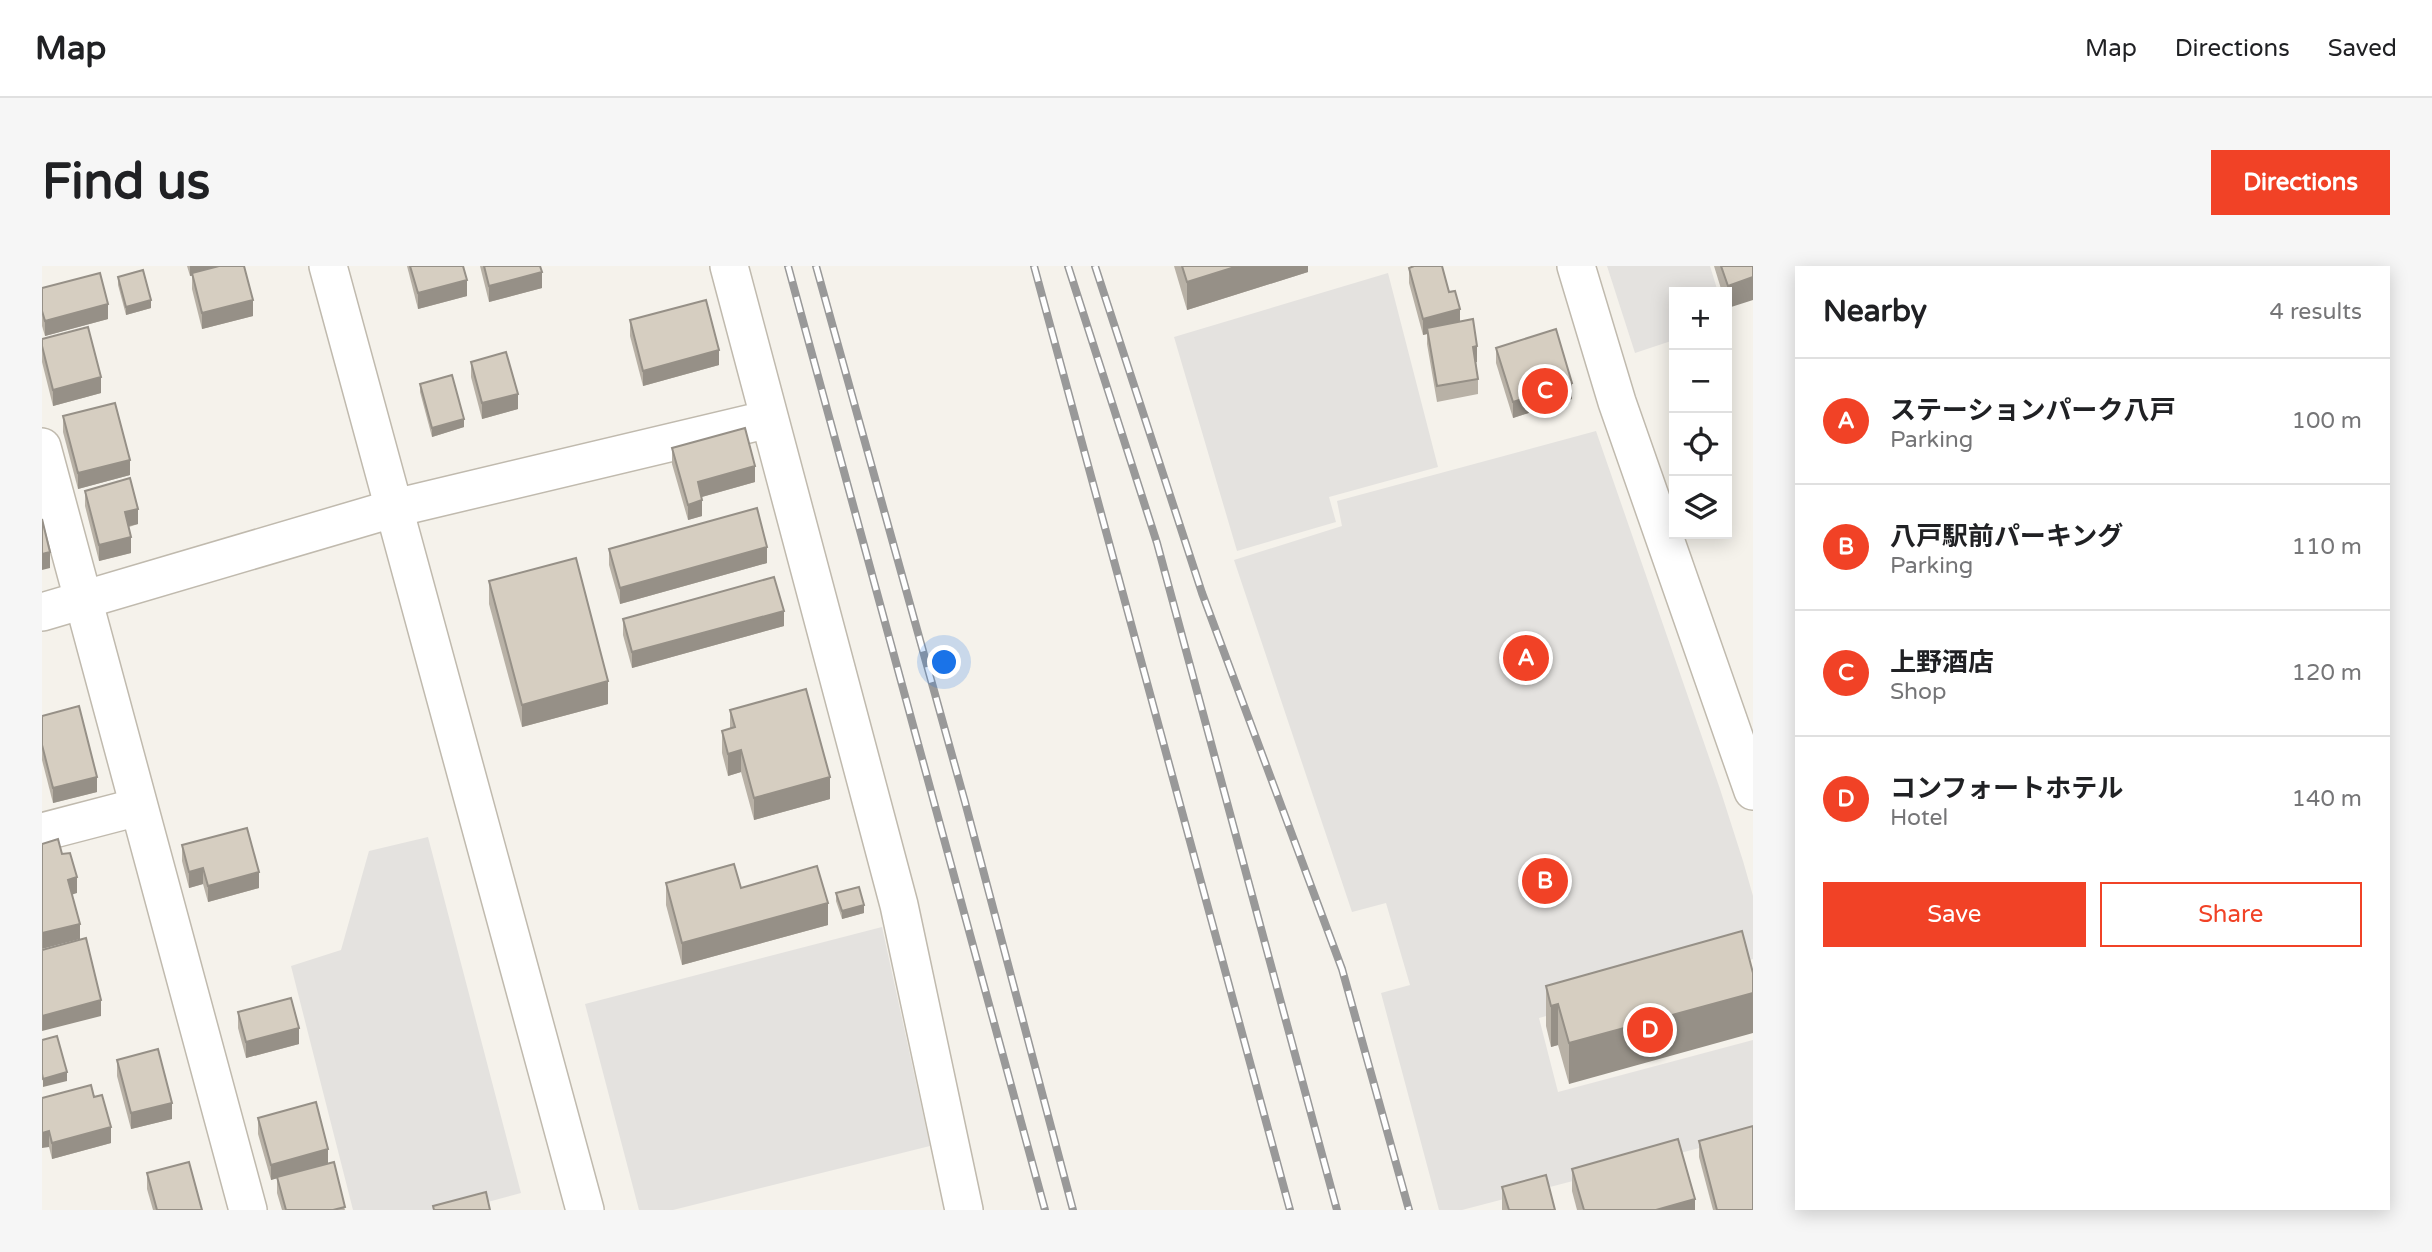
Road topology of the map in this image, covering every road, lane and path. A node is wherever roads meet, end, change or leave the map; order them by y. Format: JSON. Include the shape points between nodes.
{"nodes":[{"id":1,"x":328,"y":266,"type":"edge"},
{"id":2,"x":729,"y":266,"type":"edge"},
{"id":3,"x":1576,"y":266,"type":"edge"},
{"id":4,"x":769,"y":419,"type":"junction"},
{"id":5,"x":42,"y":447,"type":"edge"},
{"id":6,"x":395,"y":508,"type":"junction"},
{"id":7,"x":84,"y":601,"type":"junction"},
{"id":8,"x":42,"y":612,"type":"edge"},
{"id":9,"x":1744,"y":735,"type":"edge"},
{"id":10,"x":1753,"y":791,"type":"edge"},
{"id":11,"x":138,"y":807,"type":"junction"},
{"id":12,"x":42,"y":832,"type":"edge"},
{"id":13,"x":248,"y":1210,"type":"edge"},
{"id":14,"x":585,"y":1210,"type":"edge"},
{"id":15,"x":964,"y":1210,"type":"edge"}],
"edges":[{"from":1,"to":6,"type":"street"},
{"from":2,"to":4,"type":"street"},
{"from":3,"to":9,"type":"street","via":[[1617,402]]},
{"from":4,"to":6,"type":"street"},
{"from":4,"to":15,"type":"street","via":[[899,905]]},
{"from":5,"to":7,"type":"street"},
{"from":6,"to":7,"type":"street"},
{"from":6,"to":14,"type":"street"},
{"from":7,"to":8,"type":"street"},
{"from":7,"to":11,"type":"street"},
{"from":9,"to":10,"type":"street"},
{"from":11,"to":12,"type":"street"},
{"from":11,"to":13,"type":"street"}]}
